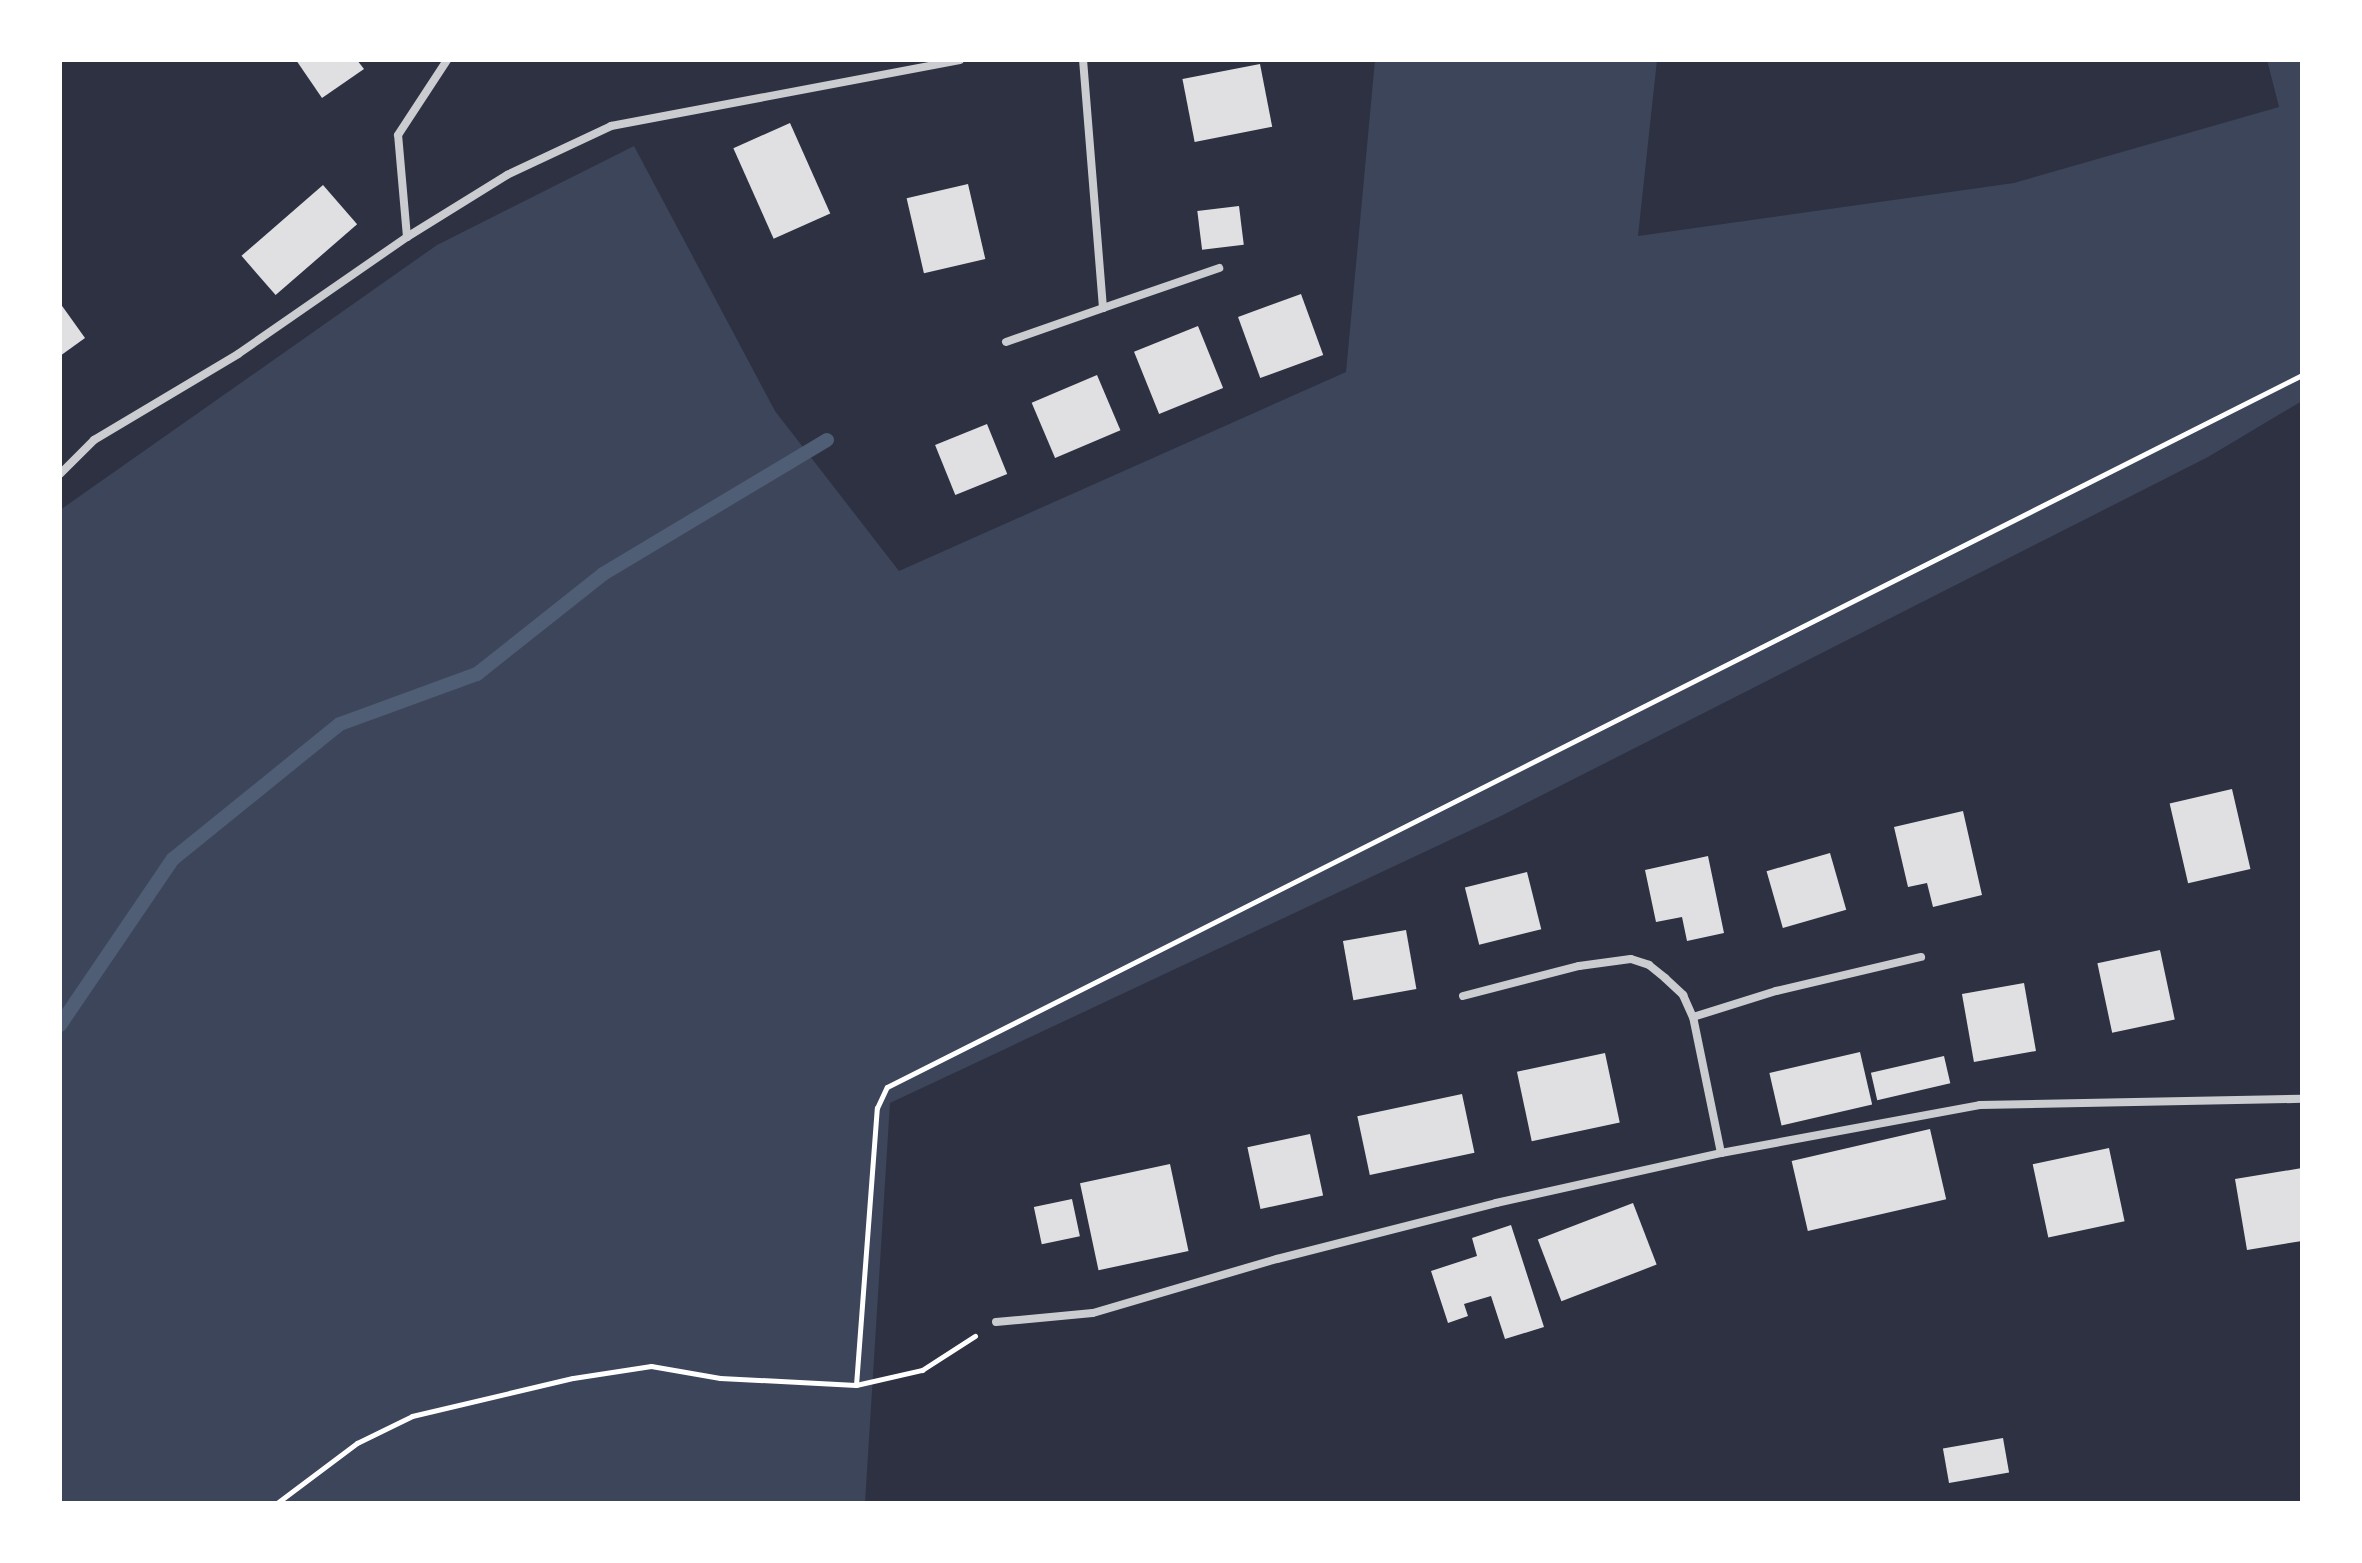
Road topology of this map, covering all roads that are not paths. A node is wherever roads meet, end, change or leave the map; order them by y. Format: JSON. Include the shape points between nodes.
{"nodes":[{"id":1,"x":447,"y":60,"type":"edge"},
{"id":2,"x":960,"y":60,"type":"edge"},
{"id":3,"x":1083,"y":60,"type":"edge"},
{"id":4,"x":407,"y":237,"type":"junction"},
{"id":5,"x":1219,"y":268,"type":"dead end"},
{"id":6,"x":1103,"y":308,"type":"junction"},
{"id":7,"x":1006,"y":342,"type":"dead end"},
{"id":8,"x":60,"y":474,"type":"edge"},
{"id":9,"x":1921,"y":957,"type":"dead end"},
{"id":10,"x":1463,"y":996,"type":"dead end"},
{"id":11,"x":1693,"y":1017,"type":"junction"},
{"id":12,"x":2302,"y":1099,"type":"edge"},
{"id":13,"x":1721,"y":1153,"type":"junction"},
{"id":14,"x":996,"y":1322,"type":"road end"}],
"edges":[{"from":1,"to":4,"type":"street","via":[[398,135]]},
{"from":2,"to":4,"type":"street","via":[[611,126],[507,175]]},
{"from":3,"to":6,"type":"street"},
{"from":4,"to":8,"type":"street","via":[[238,354],[94,440]]},
{"from":5,"to":6,"type":"street"},
{"from":6,"to":7,"type":"street"},
{"from":9,"to":11,"type":"street","via":[[1776,991]]},
{"from":10,"to":11,"type":"street","via":[[1579,966],[1631,959],[1665,978],[1683,995]]},
{"from":11,"to":13,"type":"street"},
{"from":12,"to":13,"type":"street","via":[[1980,1105]]},
{"from":13,"to":14,"type":"street","via":[[1437,1218],[1093,1313]]}]}
